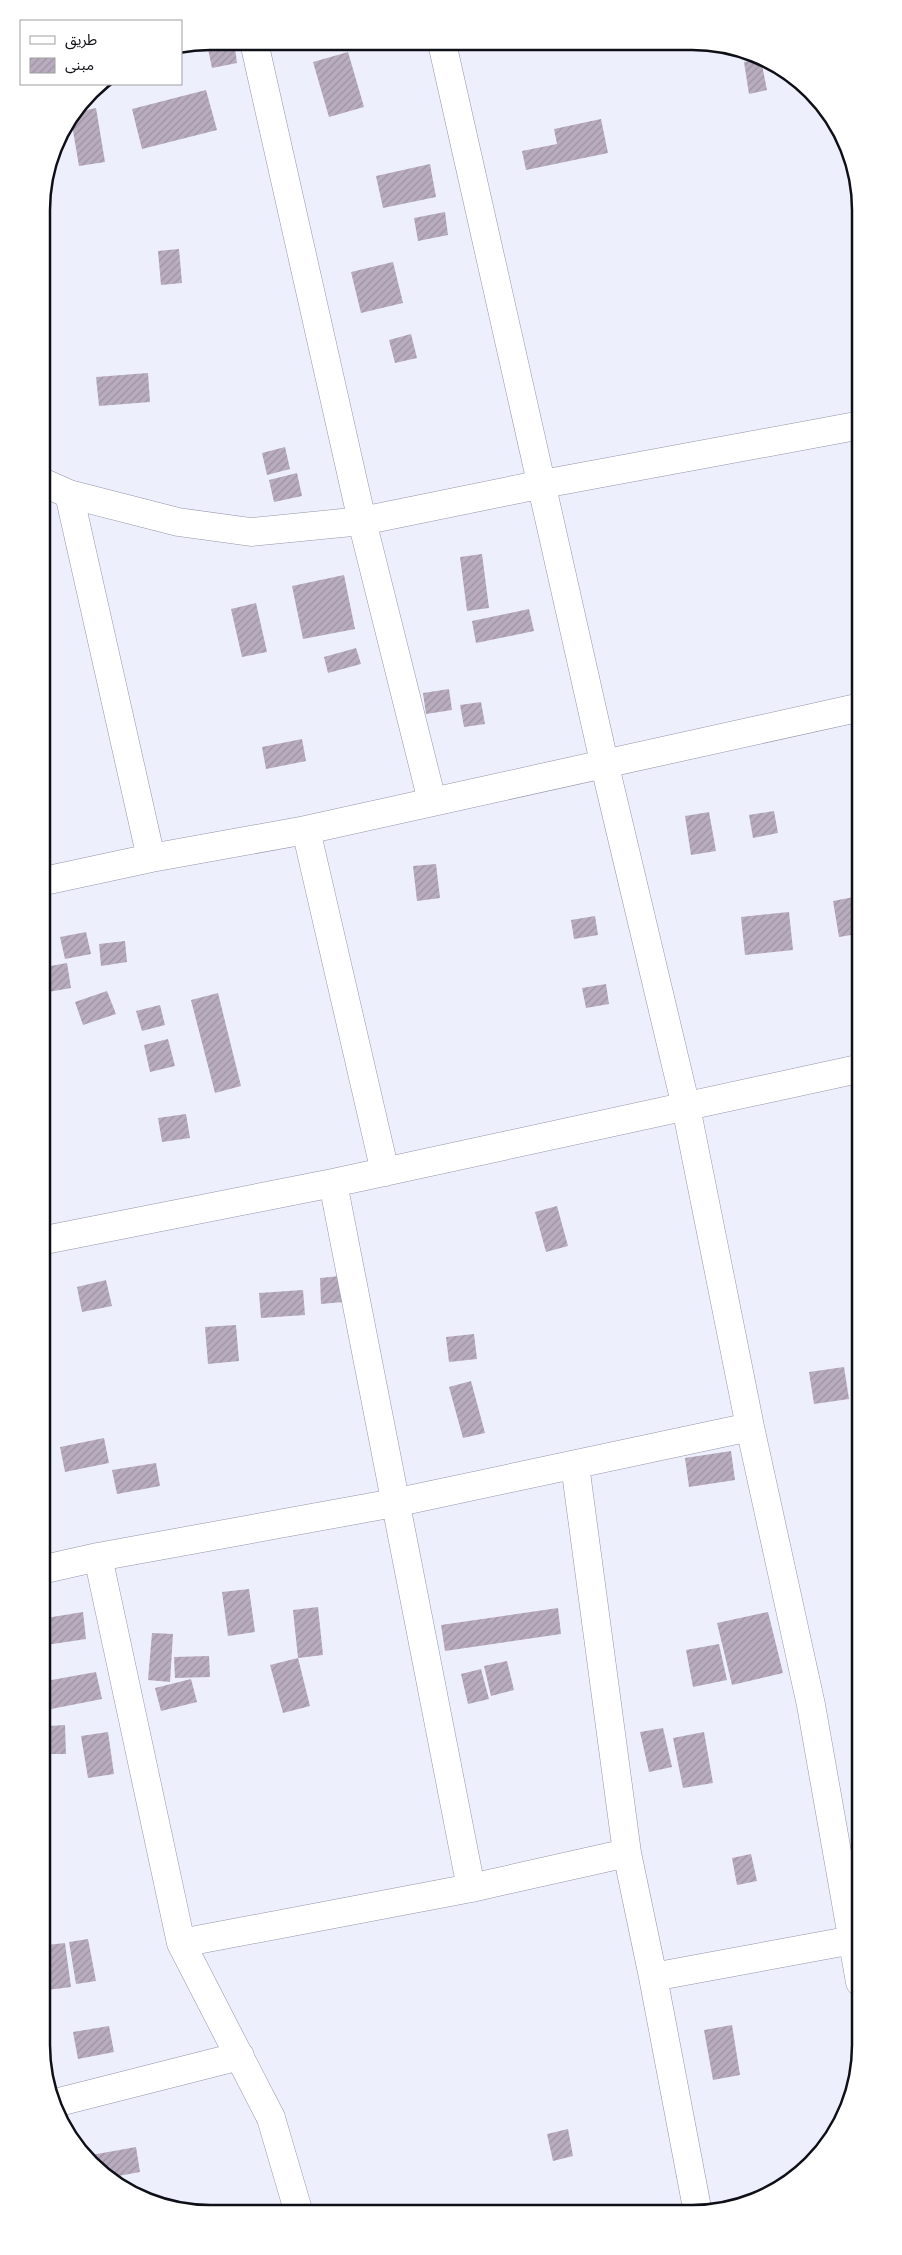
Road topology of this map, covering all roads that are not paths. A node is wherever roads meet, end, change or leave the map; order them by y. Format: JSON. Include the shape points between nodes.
{"nodes":[{"id":1,"x":256,"y":50,"type":"edge"},
{"id":2,"x":444,"y":50,"type":"edge"},
{"id":3,"x":852,"y":427,"type":"edge"},
{"id":4,"x":543,"y":484,"type":"junction"},
{"id":5,"x":50,"y":486,"type":"edge"},
{"id":6,"x":69,"y":494,"type":"junction"},
{"id":7,"x":362,"y":521,"type":"junction"},
{"id":8,"x":852,"y":709,"type":"edge"},
{"id":9,"x":604,"y":762,"type":"junction"},
{"id":10,"x":432,"y":801,"type":"junction"},
{"id":11,"x":306,"y":830,"type":"junction"},
{"id":12,"x":151,"y":858,"type":"junction"},
{"id":13,"x":50,"y":880,"type":"edge"},
{"id":14,"x":852,"y":1070,"type":"edge"},
{"id":15,"x":686,"y":1107,"type":"junction"},
{"id":16,"x":385,"y":1172,"type":"junction"},
{"id":17,"x":333,"y":1183,"type":"junction"},
{"id":18,"x":50,"y":1239,"type":"edge"},
{"id":19,"x":750,"y":1427,"type":"junction"},
{"id":20,"x":575,"y":1465,"type":"junction"},
{"id":21,"x":394,"y":1502,"type":"junction"},
{"id":22,"x":98,"y":1557,"type":"junction"},
{"id":23,"x":50,"y":1568,"type":"edge"},
{"id":24,"x":627,"y":1853,"type":"junction"},
{"id":25,"x":471,"y":1888,"type":"junction"},
{"id":26,"x":852,"y":1934,"type":"edge"},
{"id":27,"x":852,"y":1940,"type":"edge"},
{"id":28,"x":181,"y":1943,"type":"junction"},
{"id":29,"x":653,"y":1977,"type":"junction"},
{"id":30,"x":240,"y":2056,"type":"junction"},
{"id":31,"x":60,"y":2102,"type":"edge"},
{"id":32,"x":297,"y":2205,"type":"edge"},
{"id":33,"x":696,"y":2205,"type":"edge"}],
"edges":[{"from":1,"to":7,"type":"street"},
{"from":2,"to":4,"type":"street"},
{"from":3,"to":4,"type":"street"},
{"from":4,"to":7,"type":"street"},
{"from":4,"to":9,"type":"street"},
{"from":5,"to":6,"type":"street"},
{"from":6,"to":7,"type":"street","via":[[178,522],[251,532]]},
{"from":6,"to":12,"type":"street"},
{"from":7,"to":10,"type":"street"},
{"from":8,"to":9,"type":"street"},
{"from":9,"to":10,"type":"street"},
{"from":9,"to":15,"type":"street"},
{"from":10,"to":11,"type":"street"},
{"from":11,"to":12,"type":"street"},
{"from":11,"to":16,"type":"street"},
{"from":12,"to":13,"type":"street"},
{"from":14,"to":15,"type":"street"},
{"from":15,"to":16,"type":"street"},
{"from":15,"to":19,"type":"street"},
{"from":16,"to":17,"type":"street"},
{"from":17,"to":18,"type":"street"},
{"from":17,"to":21,"type":"street"},
{"from":19,"to":20,"type":"street"},
{"from":19,"to":26,"type":"street","via":[[811,1705]]},
{"from":20,"to":21,"type":"street"},
{"from":20,"to":24,"type":"street"},
{"from":21,"to":22,"type":"street"},
{"from":21,"to":25,"type":"street"},
{"from":22,"to":23,"type":"street"},
{"from":22,"to":28,"type":"street"},
{"from":24,"to":25,"type":"street"},
{"from":24,"to":29,"type":"street"},
{"from":25,"to":28,"type":"street"},
{"from":27,"to":29,"type":"street"},
{"from":28,"to":30,"type":"street"},
{"from":29,"to":33,"type":"street"},
{"from":30,"to":31,"type":"street"},
{"from":30,"to":32,"type":"street","via":[[271,2118]]}]}
